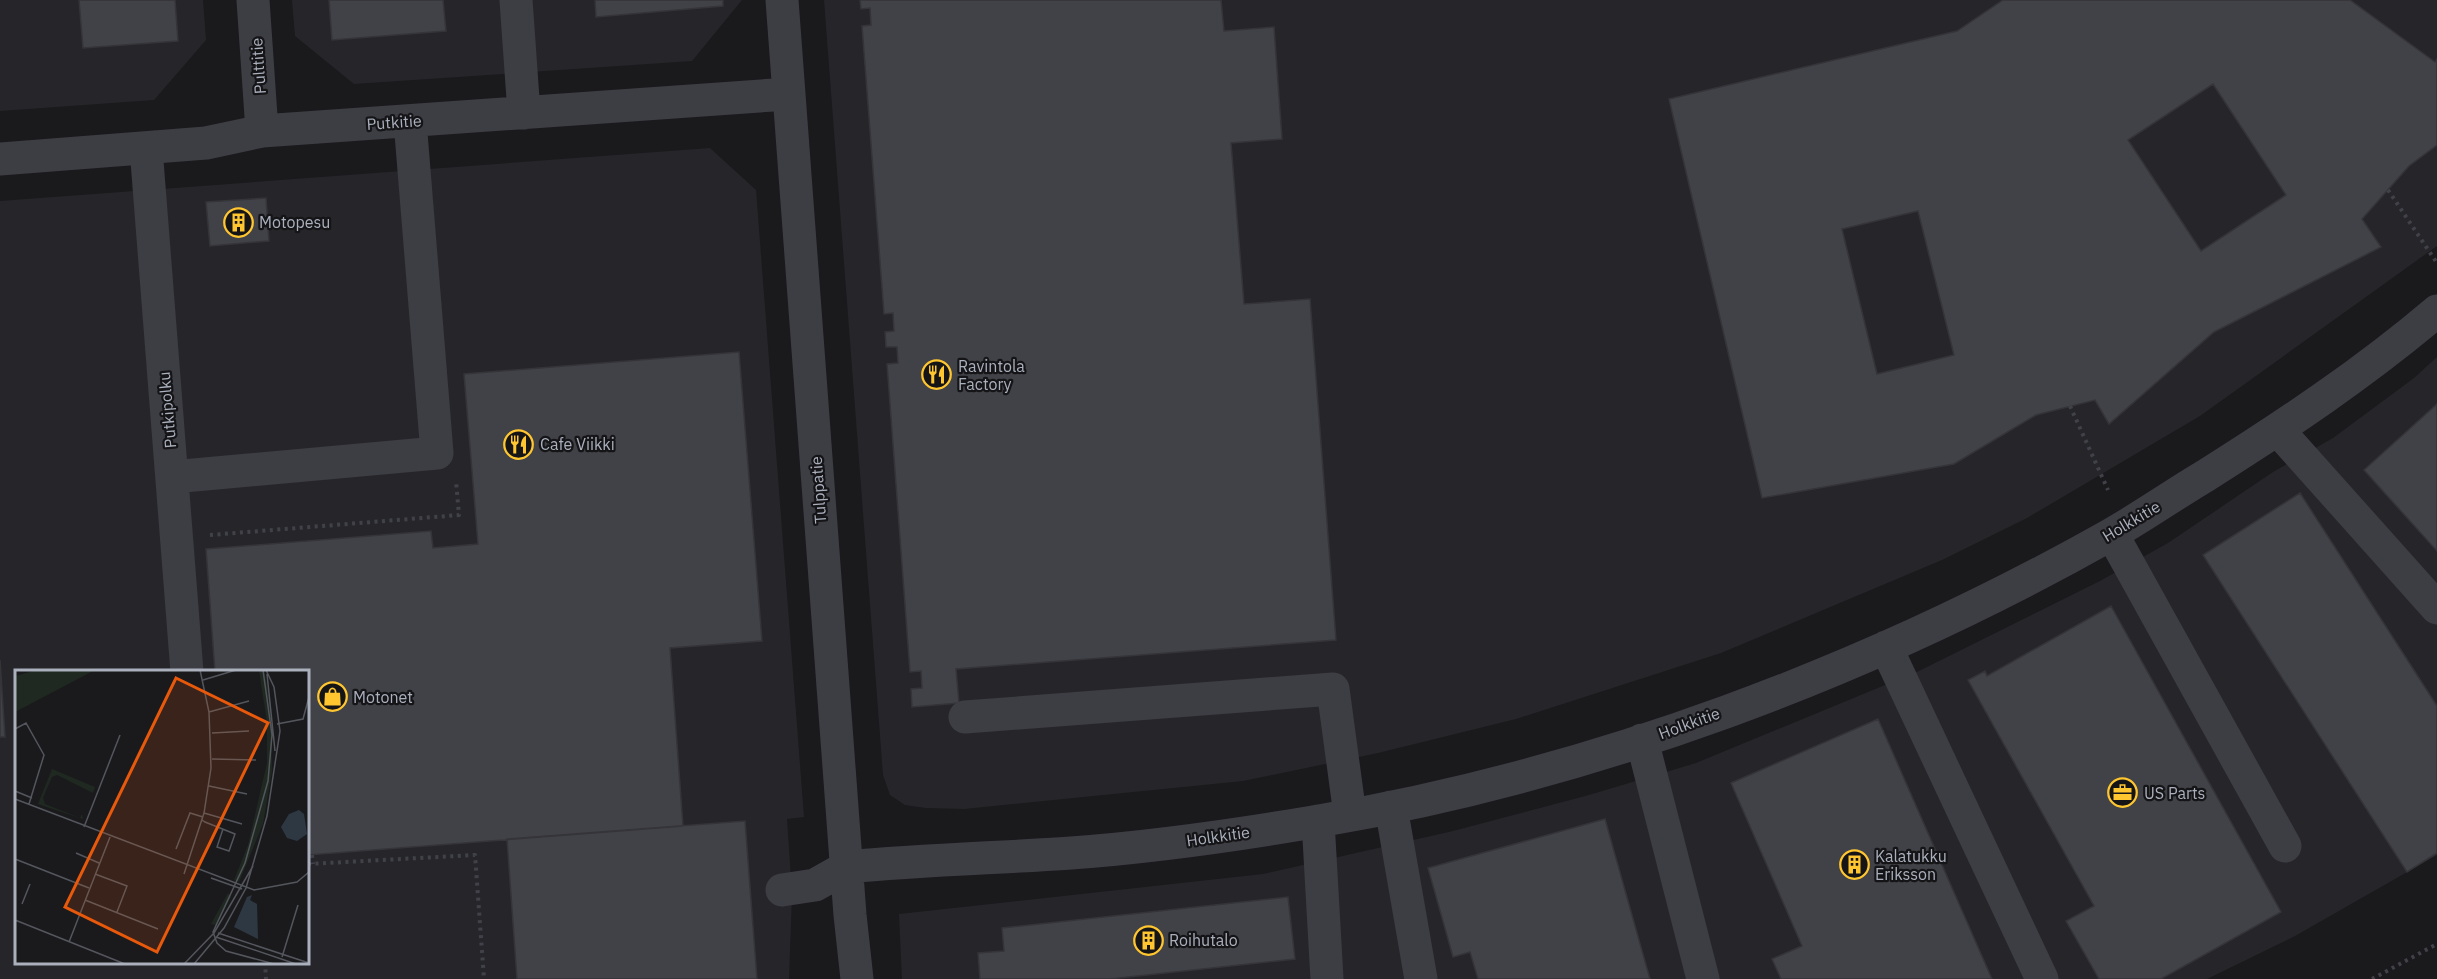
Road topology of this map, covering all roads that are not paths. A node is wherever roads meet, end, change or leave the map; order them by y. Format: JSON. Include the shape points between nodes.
{"nodes":[{"id":1,"x":253,"y":0,"type":"edge"},
{"id":2,"x":516,"y":0,"type":"edge"},
{"id":3,"x":782,"y":0,"type":"edge"},
{"id":4,"x":788,"y":94,"type":"junction"},
{"id":5,"x":524,"y":113,"type":"junction"},
{"id":6,"x":410,"y":121,"type":"junction"},
{"id":7,"x":262,"y":131,"type":"junction"},
{"id":8,"x":146,"y":148,"type":"junction"},
{"id":9,"x":0,"y":159,"type":"edge"},
{"id":10,"x":2437,"y":311,"type":"edge"},
{"id":11,"x":2278,"y":430,"type":"junction"},
{"id":12,"x":172,"y":477,"type":"junction"},
{"id":13,"x":2112,"y":534,"type":"junction"},
{"id":14,"x":2437,"y":608,"type":"edge"},
{"id":15,"x":1886,"y":647,"type":"junction"},
{"id":16,"x":187,"y":670,"type":"edge"},
{"id":17,"x":965,"y":717,"type":"dead end"},
{"id":18,"x":1641,"y":740,"type":"junction"},
{"id":19,"x":1391,"y":807,"type":"junction"},
{"id":20,"x":1350,"y":815,"type":"junction"},
{"id":21,"x":1318,"y":821,"type":"junction"},
{"id":22,"x":2285,"y":846,"type":"dead end"},
{"id":23,"x":848,"y":867,"type":"junction"},
{"id":24,"x":782,"y":890,"type":"dead end"},
{"id":25,"x":857,"y":979,"type":"edge"},
{"id":26,"x":1327,"y":979,"type":"edge"},
{"id":27,"x":1421,"y":979,"type":"edge"},
{"id":28,"x":1703,"y":979,"type":"edge"},
{"id":29,"x":2042,"y":979,"type":"edge"}],
"edges":[{"from":1,"to":7,"type":"street","name":"Pulttitie"},
{"from":2,"to":5,"type":"street"},
{"from":3,"to":4,"type":"street","name":"Tulppatie"},
{"from":4,"to":5,"type":"street","name":"Putkitie"},
{"from":4,"to":23,"type":"street","name":"Tulppatie"},
{"from":5,"to":6,"type":"street","name":"Putkitie"},
{"from":6,"to":7,"type":"street","name":"Putkitie"},
{"from":6,"to":12,"type":"street","via":[[437,453]]},
{"from":7,"to":8,"type":"street","name":"Putkitie","via":[[206,143]]},
{"from":8,"to":9,"type":"street","name":"Putkitie"},
{"from":8,"to":12,"type":"street","name":"Putkipolku"},
{"from":10,"to":11,"type":"street","name":"Holkkitie","via":[[2402,341]]},
{"from":11,"to":13,"type":"street","name":"Holkkitie"},
{"from":11,"to":14,"type":"street"},
{"from":12,"to":16,"type":"street","name":"Putkipolku"},
{"from":13,"to":15,"type":"street","name":"Holkkitie"},
{"from":13,"to":22,"type":"street"},
{"from":15,"to":18,"type":"street","name":"Holkkitie","via":[[1808,680]]},
{"from":15,"to":29,"type":"street"},
{"from":17,"to":20,"type":"street","via":[[1333,689]]},
{"from":18,"to":19,"type":"street","name":"Holkkitie","via":[[1497,785]]},
{"from":18,"to":28,"type":"street"},
{"from":19,"to":20,"type":"street","name":"Holkkitie"},
{"from":19,"to":27,"type":"street"},
{"from":20,"to":21,"type":"street","name":"Holkkitie"},
{"from":21,"to":23,"type":"street","name":"Holkkitie","via":[[1074,853]]},
{"from":21,"to":26,"type":"street"},
{"from":23,"to":24,"type":"street","via":[[815,885]]},
{"from":23,"to":25,"type":"street","name":"Tulppatie"}]}
